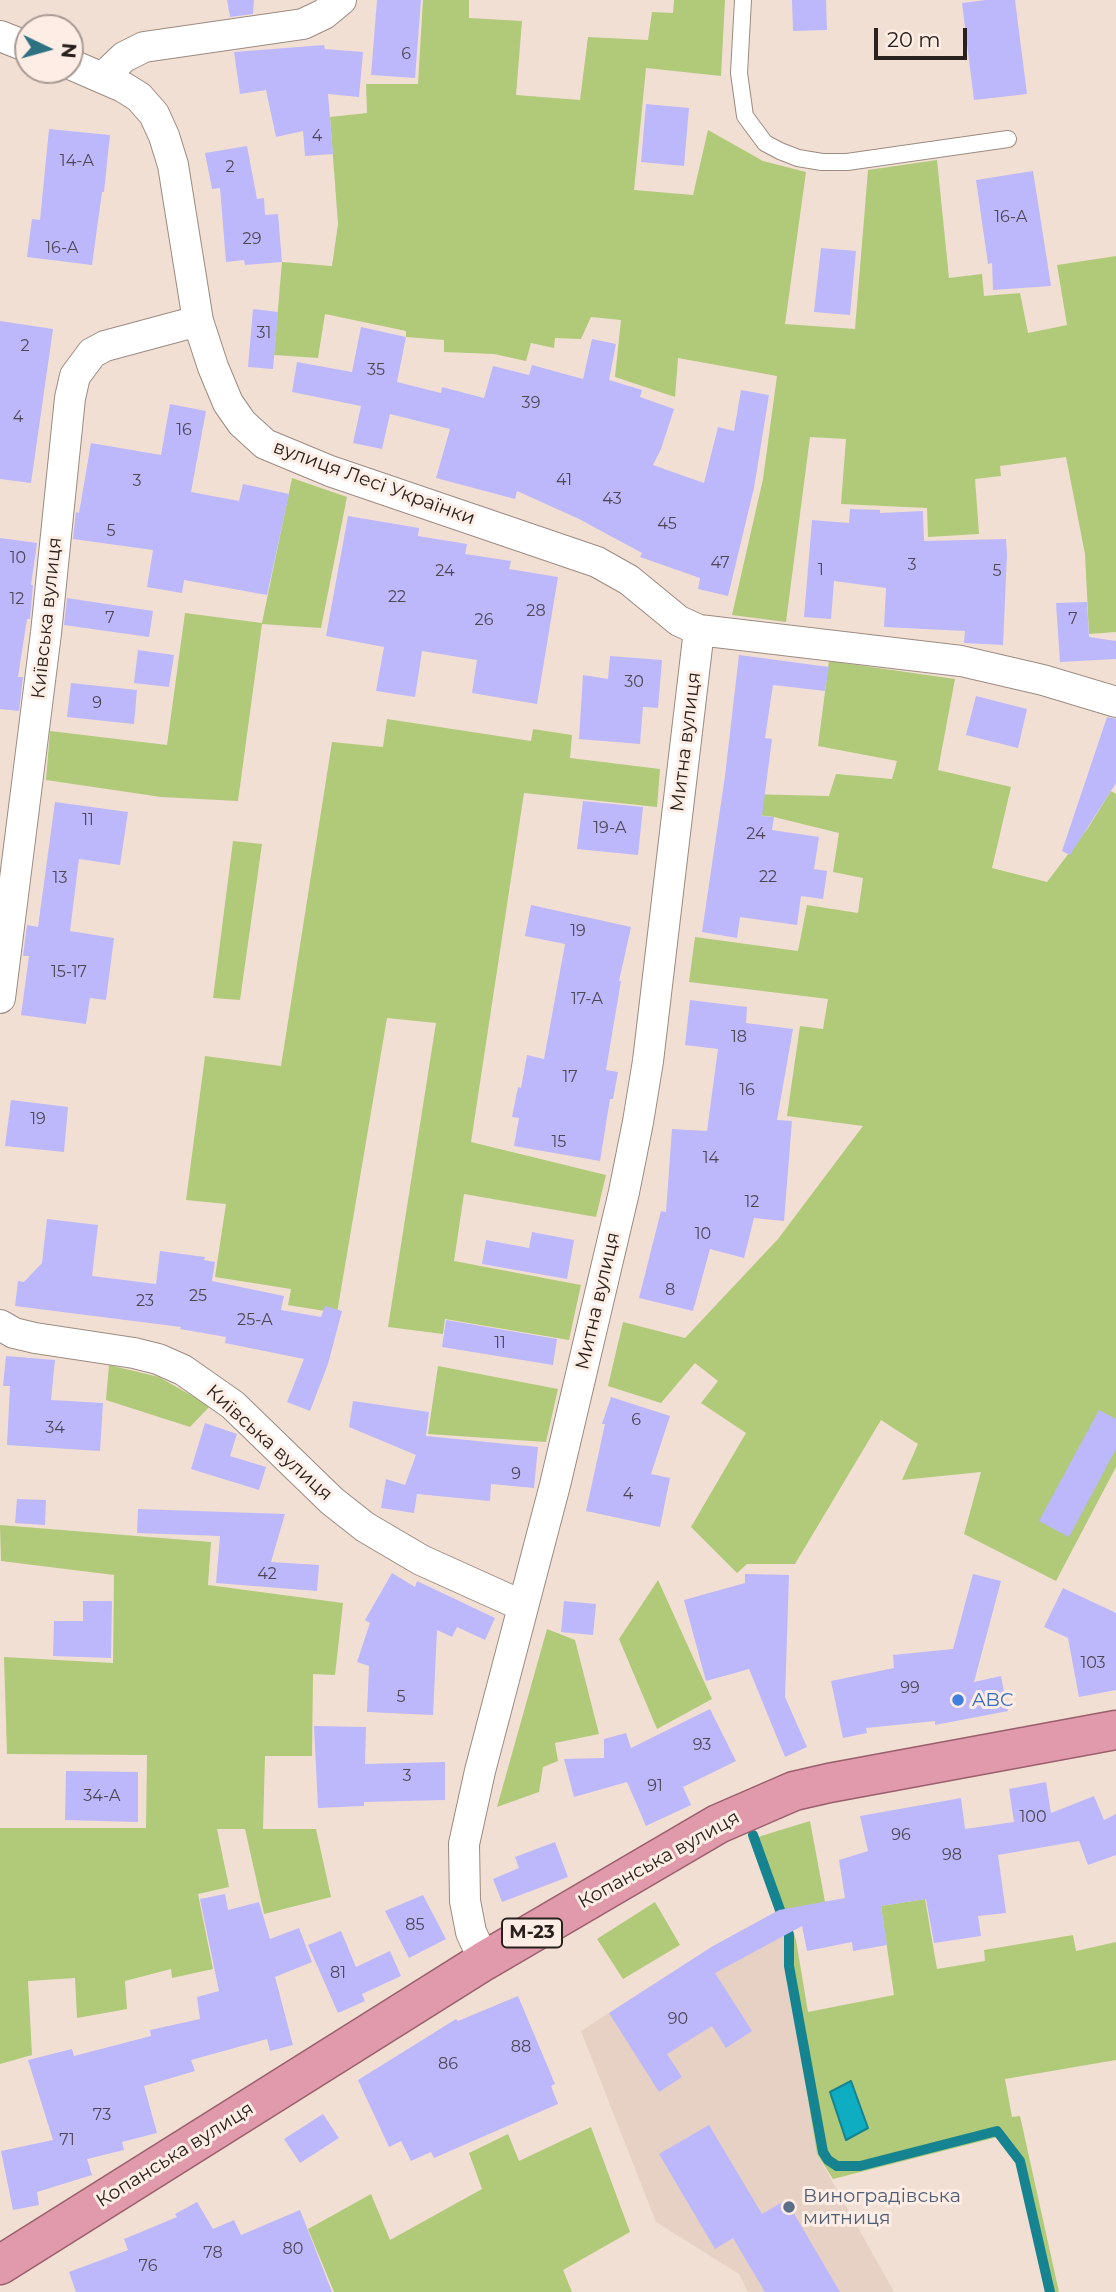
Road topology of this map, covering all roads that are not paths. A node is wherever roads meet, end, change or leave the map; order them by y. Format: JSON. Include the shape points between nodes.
{"nodes":[{"id":1,"x":341,"y":0,"type":"edge"},
{"id":2,"x":743,"y":0,"type":"edge"},
{"id":3,"x":84,"y":70,"type":"edge"},
{"id":4,"x":103,"y":77,"type":"junction"},
{"id":5,"x":1008,"y":139,"type":"dead end"},
{"id":6,"x":198,"y":321,"type":"junction"},
{"id":7,"x":699,"y":630,"type":"junction"},
{"id":8,"x":1116,"y":702,"type":"edge"},
{"id":9,"x":0,"y":998,"type":"edge"},
{"id":10,"x":0,"y":1325,"type":"edge"},
{"id":11,"x":523,"y":1606,"type":"junction"},
{"id":12,"x":1116,"y":1730,"type":"edge"},
{"id":13,"x":484,"y":1961,"type":"junction"},
{"id":14,"x":0,"y":2264,"type":"edge"}],
"edges":[{"from":1,"to":4,"type":"street","via":[[303,24],[145,47],[124,57]]},
{"from":2,"to":5,"type":"lane","via":[[739,73],[745,116],[765,143],[780,152],[847,162]]},
{"from":3,"to":4,"type":"street","name":"вулиця Лесі Українки"},
{"from":4,"to":6,"type":"street","name":"вулиця Лесі Українки","via":[[139,97],[164,136]]},
{"from":6,"to":7,"type":"street","name":"вулиця Лесі Українки","via":[[228,403],[242,424],[265,444],[330,471],[597,562],[629,580],[679,621]]},
{"from":6,"to":9,"type":"street","name":"Київська вулиця","via":[[105,346],[92,353],[75,376]]},
{"from":7,"to":8,"type":"street","via":[[961,661]]},
{"from":7,"to":11,"type":"street","name":"Митна вулиця","via":[[638,1122]]},
{"from":10,"to":11,"type":"street","name":"Київська вулиця","via":[[35,1338],[134,1353],[183,1370],[233,1405],[365,1527],[421,1560]]},
{"from":11,"to":13,"type":"street","name":"Митна вулиця","via":[[464,1844],[465,1901],[471,1932]]},
{"from":12,"to":13,"type":"highway","name":"Копанська вулиця","number":"М-23","via":[[794,1791],[718,1824]]},
{"from":13,"to":14,"type":"highway","name":"Копанська вулиця","number":"М-23"}]}
